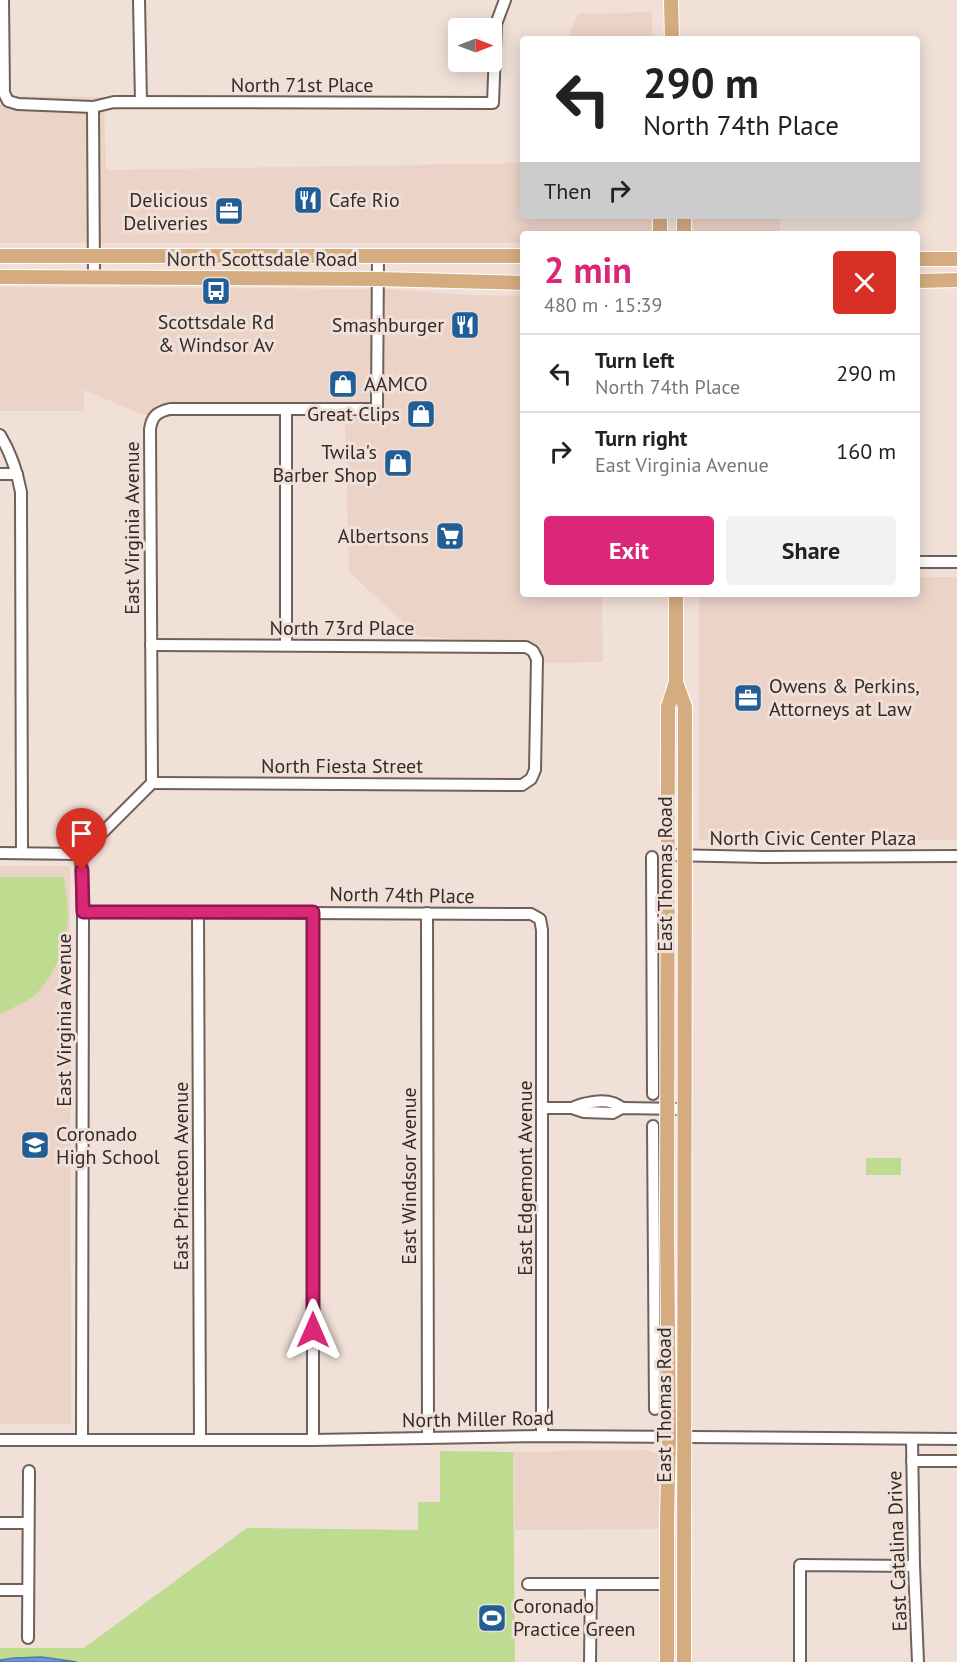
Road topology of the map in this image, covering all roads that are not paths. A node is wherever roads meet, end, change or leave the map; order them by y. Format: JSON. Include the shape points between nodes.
{"nodes":[{"id":1,"x":3,"y":0,"type":"edge"},
{"id":2,"x":140,"y":0,"type":"edge"},
{"id":3,"x":505,"y":0,"type":"edge"},
{"id":4,"x":672,"y":0,"type":"edge"},
{"id":5,"x":672,"y":36,"type":"edge"},
{"id":6,"x":141,"y":102,"type":"junction"},
{"id":7,"x":93,"y":106,"type":"junction"},
{"id":8,"x":0,"y":256,"type":"edge"},
{"id":9,"x":94,"y":256,"type":"junction"},
{"id":10,"x":378,"y":256,"type":"junction"},
{"id":11,"x":436,"y":256,"type":"junction"},
{"id":12,"x":520,"y":256,"type":"edge"},
{"id":13,"x":920,"y":259,"type":"edge"},
{"id":14,"x":957,"y":259,"type":"edge"},
{"id":15,"x":0,"y":278,"type":"edge"},
{"id":16,"x":94,"y":278,"type":"junction"},
{"id":17,"x":378,"y":279,"type":"junction"},
{"id":18,"x":957,"y":280,"type":"edge"},
{"id":19,"x":436,"y":281,"type":"junction"},
{"id":20,"x":920,"y":281,"type":"edge"},
{"id":21,"x":520,"y":283,"type":"edge"},
{"id":22,"x":286,"y":410,"type":"junction"},
{"id":23,"x":0,"y":435,"type":"edge"},
{"id":24,"x":0,"y":474,"type":"edge"},
{"id":25,"x":17,"y":474,"type":"junction"},
{"id":26,"x":920,"y":562,"type":"edge"},
{"id":27,"x":957,"y":562,"type":"edge"},
{"id":28,"x":676,"y":597,"type":"edge"},
{"id":29,"x":151,"y":645,"type":"junction"},
{"id":30,"x":286,"y":645,"type":"junction"},
{"id":31,"x":676,"y":682,"type":"junction"},
{"id":32,"x":531,"y":779,"type":"joint"},
{"id":33,"x":152,"y":783,"type":"junction"},
{"id":34,"x":0,"y":853,"type":"edge"},
{"id":35,"x":22,"y":853,"type":"junction"},
{"id":36,"x":81,"y":854,"type":"junction"},
{"id":37,"x":668,"y":855,"type":"junction"},
{"id":38,"x":684,"y":855,"type":"junction"},
{"id":39,"x":957,"y":856,"type":"edge"},
{"id":40,"x":652,"y":857,"type":"dead end"},
{"id":41,"x":83,"y":912,"type":"junction"},
{"id":42,"x":198,"y":912,"type":"junction"},
{"id":43,"x":313,"y":912,"type":"junction"},
{"id":44,"x":427,"y":913,"type":"junction"},
{"id":45,"x":540,"y":919,"type":"joint"},
{"id":46,"x":652,"y":931,"type":"junction"},
{"id":47,"x":668,"y":931,"type":"junction"},
{"id":48,"x":660,"y":1067,"type":"junction"},
{"id":49,"x":684,"y":1067,"type":"junction"},
{"id":50,"x":653,"y":1094,"type":"dead end"},
{"id":51,"x":543,"y":1108,"type":"junction"},
{"id":52,"x":667,"y":1108,"type":"junction"},
{"id":53,"x":684,"y":1109,"type":"junction"},
{"id":54,"x":653,"y":1126,"type":"dead end"},
{"id":55,"x":660,"y":1148,"type":"junction"},
{"id":56,"x":684,"y":1148,"type":"junction"},
{"id":57,"x":661,"y":1343,"type":"junction"},
{"id":58,"x":655,"y":1409,"type":"dead end"},
{"id":59,"x":542,"y":1436,"type":"junction"},
{"id":60,"x":669,"y":1437,"type":"junction"},
{"id":61,"x":684,"y":1437,"type":"junction"},
{"id":62,"x":428,"y":1438,"type":"junction"},
{"id":63,"x":912,"y":1439,"type":"junction"},
{"id":64,"x":0,"y":1440,"type":"edge"},
{"id":65,"x":82,"y":1440,"type":"junction"},
{"id":66,"x":200,"y":1440,"type":"junction"},
{"id":67,"x":313,"y":1440,"type":"junction"},
{"id":68,"x":957,"y":1440,"type":"edge"},
{"id":69,"x":912,"y":1461,"type":"junction"},
{"id":70,"x":957,"y":1461,"type":"edge"},
{"id":71,"x":28,"y":1472,"type":"dead end"},
{"id":72,"x":0,"y":1523,"type":"edge"},
{"id":73,"x":28,"y":1523,"type":"junction"},
{"id":74,"x":914,"y":1566,"type":"junction"},
{"id":75,"x":528,"y":1584,"type":"dead end"},
{"id":76,"x":591,"y":1584,"type":"junction"},
{"id":77,"x":668,"y":1584,"type":"junction"},
{"id":78,"x":0,"y":1590,"type":"edge"},
{"id":79,"x":28,"y":1590,"type":"junction"},
{"id":80,"x":28,"y":1638,"type":"dead end"},
{"id":81,"x":590,"y":1662,"type":"edge"},
{"id":82,"x":667,"y":1662,"type":"edge"},
{"id":83,"x":684,"y":1662,"type":"edge"},
{"id":84,"x":800,"y":1662,"type":"edge"},
{"id":85,"x":918,"y":1662,"type":"edge"}],
"edges":[{"from":1,"to":7,"type":"street","name":"North 71st Place","via":[[4,93],[8,102]]},
{"from":2,"to":6,"type":"street"},
{"from":3,"to":6,"type":"street","name":"North 71st Place","via":[[496,24],[493,103]]},
{"from":4,"to":5,"type":"main road"},
{"from":6,"to":7,"type":"street","name":"North 71st Place"},
{"from":7,"to":9,"type":"street"},
{"from":8,"to":9,"type":"main road","name":"North Scottsdale Road"},
{"from":9,"to":10,"type":"main road","name":"North Scottsdale Road"},
{"from":9,"to":16,"type":"street"},
{"from":10,"to":11,"type":"main road","name":"North Scottsdale Road"},
{"from":10,"to":17,"type":"street"},
{"from":11,"to":12,"type":"main road","name":"North Scottsdale Road"},
{"from":11,"to":19,"type":"main road"},
{"from":13,"to":14,"type":"main road"},
{"from":15,"to":16,"type":"main road","name":"North Scottsdale Road"},
{"from":16,"to":17,"type":"main road","name":"North Scottsdale Road"},
{"from":17,"to":19,"type":"main road","name":"North Scottsdale Road"},
{"from":17,"to":22,"type":"street","via":[[376,408]]},
{"from":18,"to":20,"type":"main road"},
{"from":19,"to":21,"type":"main road","name":"North Scottsdale Road"},
{"from":22,"to":29,"type":"street","name":"East Virginia Avenue","via":[[170,409],[154,415],[150,429]]},
{"from":22,"to":30,"type":"street"},
{"from":23,"to":25,"type":"street","via":[[9,448]]},
{"from":24,"to":25,"type":"street"},
{"from":25,"to":35,"type":"street","via":[[21,492]]},
{"from":26,"to":27,"type":"street"},
{"from":28,"to":31,"type":"main road","name":"East Thomas Road"},
{"from":29,"to":30,"type":"street","name":"North 73rd Place"},
{"from":29,"to":33,"type":"street","name":"East Virginia Avenue"},
{"from":30,"to":32,"type":"street","name":"North 73rd Place","via":[[526,647],[537,658],[535,770]]},
{"from":31,"to":37,"type":"main road","name":"East Thomas Road","via":[[668,707]]},
{"from":31,"to":38,"type":"main road","name":"East Thomas Road","via":[[685,707]]},
{"from":32,"to":33,"type":"street","name":"North Fiesta Street","via":[[522,784]]},
{"from":33,"to":36,"type":"street"},
{"from":34,"to":35,"type":"street"},
{"from":35,"to":36,"type":"street"},
{"from":36,"to":41,"type":"street","name":"East Virginia Avenue"},
{"from":37,"to":38,"type":"street","name":"North Civic Center Plaza"},
{"from":37,"to":47,"type":"main road","name":"East Thomas Road"},
{"from":38,"to":39,"type":"street","name":"North Civic Center Plaza"},
{"from":38,"to":49,"type":"main road","name":"East Thomas Road"},
{"from":40,"to":46,"type":"street","name":"East Thomas Road"},
{"from":41,"to":42,"type":"street","name":"North 74th Place"},
{"from":41,"to":65,"type":"street","name":"East Virginia Avenue"},
{"from":42,"to":43,"type":"street","name":"North 74th Place"},
{"from":42,"to":66,"type":"street","name":"East Princeton Avenue"},
{"from":43,"to":44,"type":"street","name":"North 74th Place"},
{"from":43,"to":67,"type":"street"},
{"from":44,"to":45,"type":"street","name":"North 74th Place","via":[[531,914]]},
{"from":44,"to":62,"type":"street","name":"East Windsor Avenue"},
{"from":45,"to":51,"type":"street","name":"East Edgemont Avenue"},
{"from":46,"to":47,"type":"street","name":"East Thomas Road"},
{"from":46,"to":48,"type":"street","name":"East Thomas Road"},
{"from":47,"to":48,"type":"main road","name":"East Thomas Road"},
{"from":48,"to":49,"type":"street"},
{"from":48,"to":50,"type":"street","name":"East Thomas Road"},
{"from":48,"to":52,"type":"main road","name":"East Thomas Road"},
{"from":49,"to":53,"type":"main road","name":"East Thomas Road"},
{"from":51,"to":52,"type":"street","via":[[613,1113],[622,1108]]},
{"from":51,"to":59,"type":"street","name":"East Edgemont Avenue"},
{"from":52,"to":53,"type":"street"},
{"from":52,"to":55,"type":"main road","name":"East Thomas Road"},
{"from":53,"to":56,"type":"main road","name":"East Thomas Road"},
{"from":54,"to":55,"type":"street","name":"East Thomas Road"},
{"from":55,"to":56,"type":"street"},
{"from":55,"to":57,"type":"main road","name":"East Thomas Road"},
{"from":56,"to":61,"type":"main road","name":"East Thomas Road"},
{"from":57,"to":58,"type":"street","name":"East Thomas Road"},
{"from":57,"to":60,"type":"main road","name":"East Thomas Road"},
{"from":59,"to":60,"type":"street","name":"North Miller Road"},
{"from":59,"to":62,"type":"street","name":"North Miller Road"},
{"from":60,"to":61,"type":"street","name":"North Miller Road"},
{"from":60,"to":77,"type":"main road","name":"East Thomas Road"},
{"from":61,"to":63,"type":"street","name":"North Miller Road"},
{"from":61,"to":83,"type":"main road","name":"East Thomas Road"},
{"from":62,"to":67,"type":"street","name":"North Miller Road"},
{"from":63,"to":68,"type":"street","name":"North Miller Road"},
{"from":63,"to":69,"type":"street","name":"East Catalina Drive"},
{"from":64,"to":65,"type":"street","name":"North Miller Road"},
{"from":65,"to":66,"type":"street","name":"North Miller Road"},
{"from":66,"to":67,"type":"street","name":"North Miller Road"},
{"from":69,"to":70,"type":"street"},
{"from":69,"to":74,"type":"street","name":"East Catalina Drive"},
{"from":71,"to":73,"type":"street"},
{"from":72,"to":73,"type":"street"},
{"from":73,"to":79,"type":"street"},
{"from":74,"to":84,"type":"street","via":[[800,1565]]},
{"from":74,"to":85,"type":"street","name":"East Catalina Drive"},
{"from":75,"to":76,"type":"street"},
{"from":76,"to":77,"type":"street"},
{"from":76,"to":81,"type":"street"},
{"from":77,"to":82,"type":"main road","name":"East Thomas Road"},
{"from":78,"to":79,"type":"street"},
{"from":79,"to":80,"type":"street"}]}
